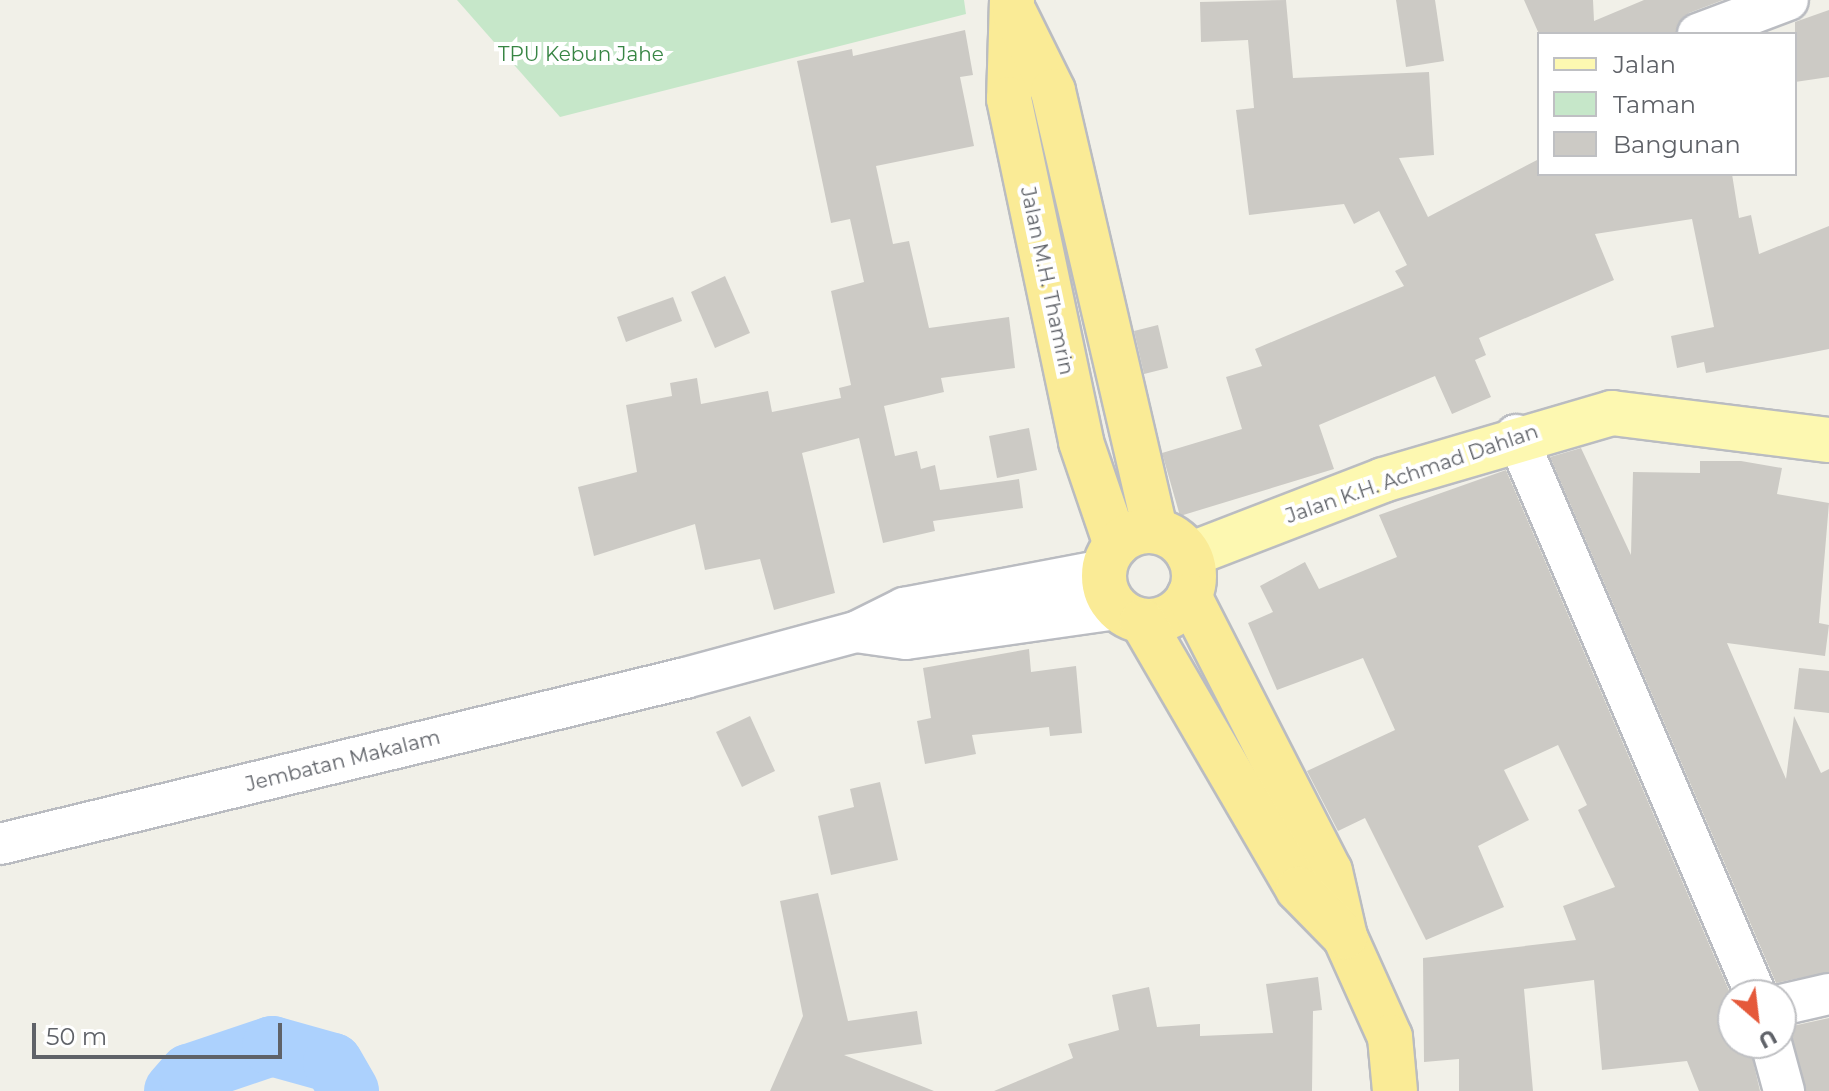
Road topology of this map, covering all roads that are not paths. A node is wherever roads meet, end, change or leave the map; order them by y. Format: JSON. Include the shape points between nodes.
{"nodes":[{"id":1,"x":1788,"y":0,"type":"edge"},
{"id":2,"x":1013,"y":6,"type":"edge"},
{"id":3,"x":1703,"y":32,"type":"edge"},
{"id":4,"x":1516,"y":435,"type":"junction"},
{"id":5,"x":1829,"y":440,"type":"edge"},
{"id":6,"x":1145,"y":575,"type":"junction"},
{"id":7,"x":0,"y":844,"type":"edge"},
{"id":8,"x":1749,"y":979,"type":"edge"},
{"id":9,"x":1829,"y":994,"type":"edge"},
{"id":10,"x":1797,"y":1001,"type":"edge"},
{"id":11,"x":1775,"y":1059,"type":"edge"},
{"id":12,"x":1395,"y":1091,"type":"edge"},
{"id":13,"x":1784,"y":1091,"type":"edge"}],
"edges":[{"from":1,"to":3,"type":"street"},
{"from":2,"to":6,"type":"highway","name":"Jalan M.H. Thamrin","via":[[1009,99],[1081,442]]},
{"from":4,"to":5,"type":"main road","name":"Jalan K.H. Achmad Dahlan","via":[[1612,413]]},
{"from":4,"to":6,"type":"main road","name":"Jalan K.H. Achmad Dahlan"},
{"from":4,"to":8,"type":"street"},
{"from":6,"to":7,"type":"street","name":"Jembatan Makalam","via":[[906,639],[856,632]]},
{"from":6,"to":12,"type":"highway","name":"Jalan M.H. Thamrin","via":[[1330,871],[1345,937],[1390,1037]]},
{"from":9,"to":10,"type":"street"},
{"from":11,"to":13,"type":"street"}]}
